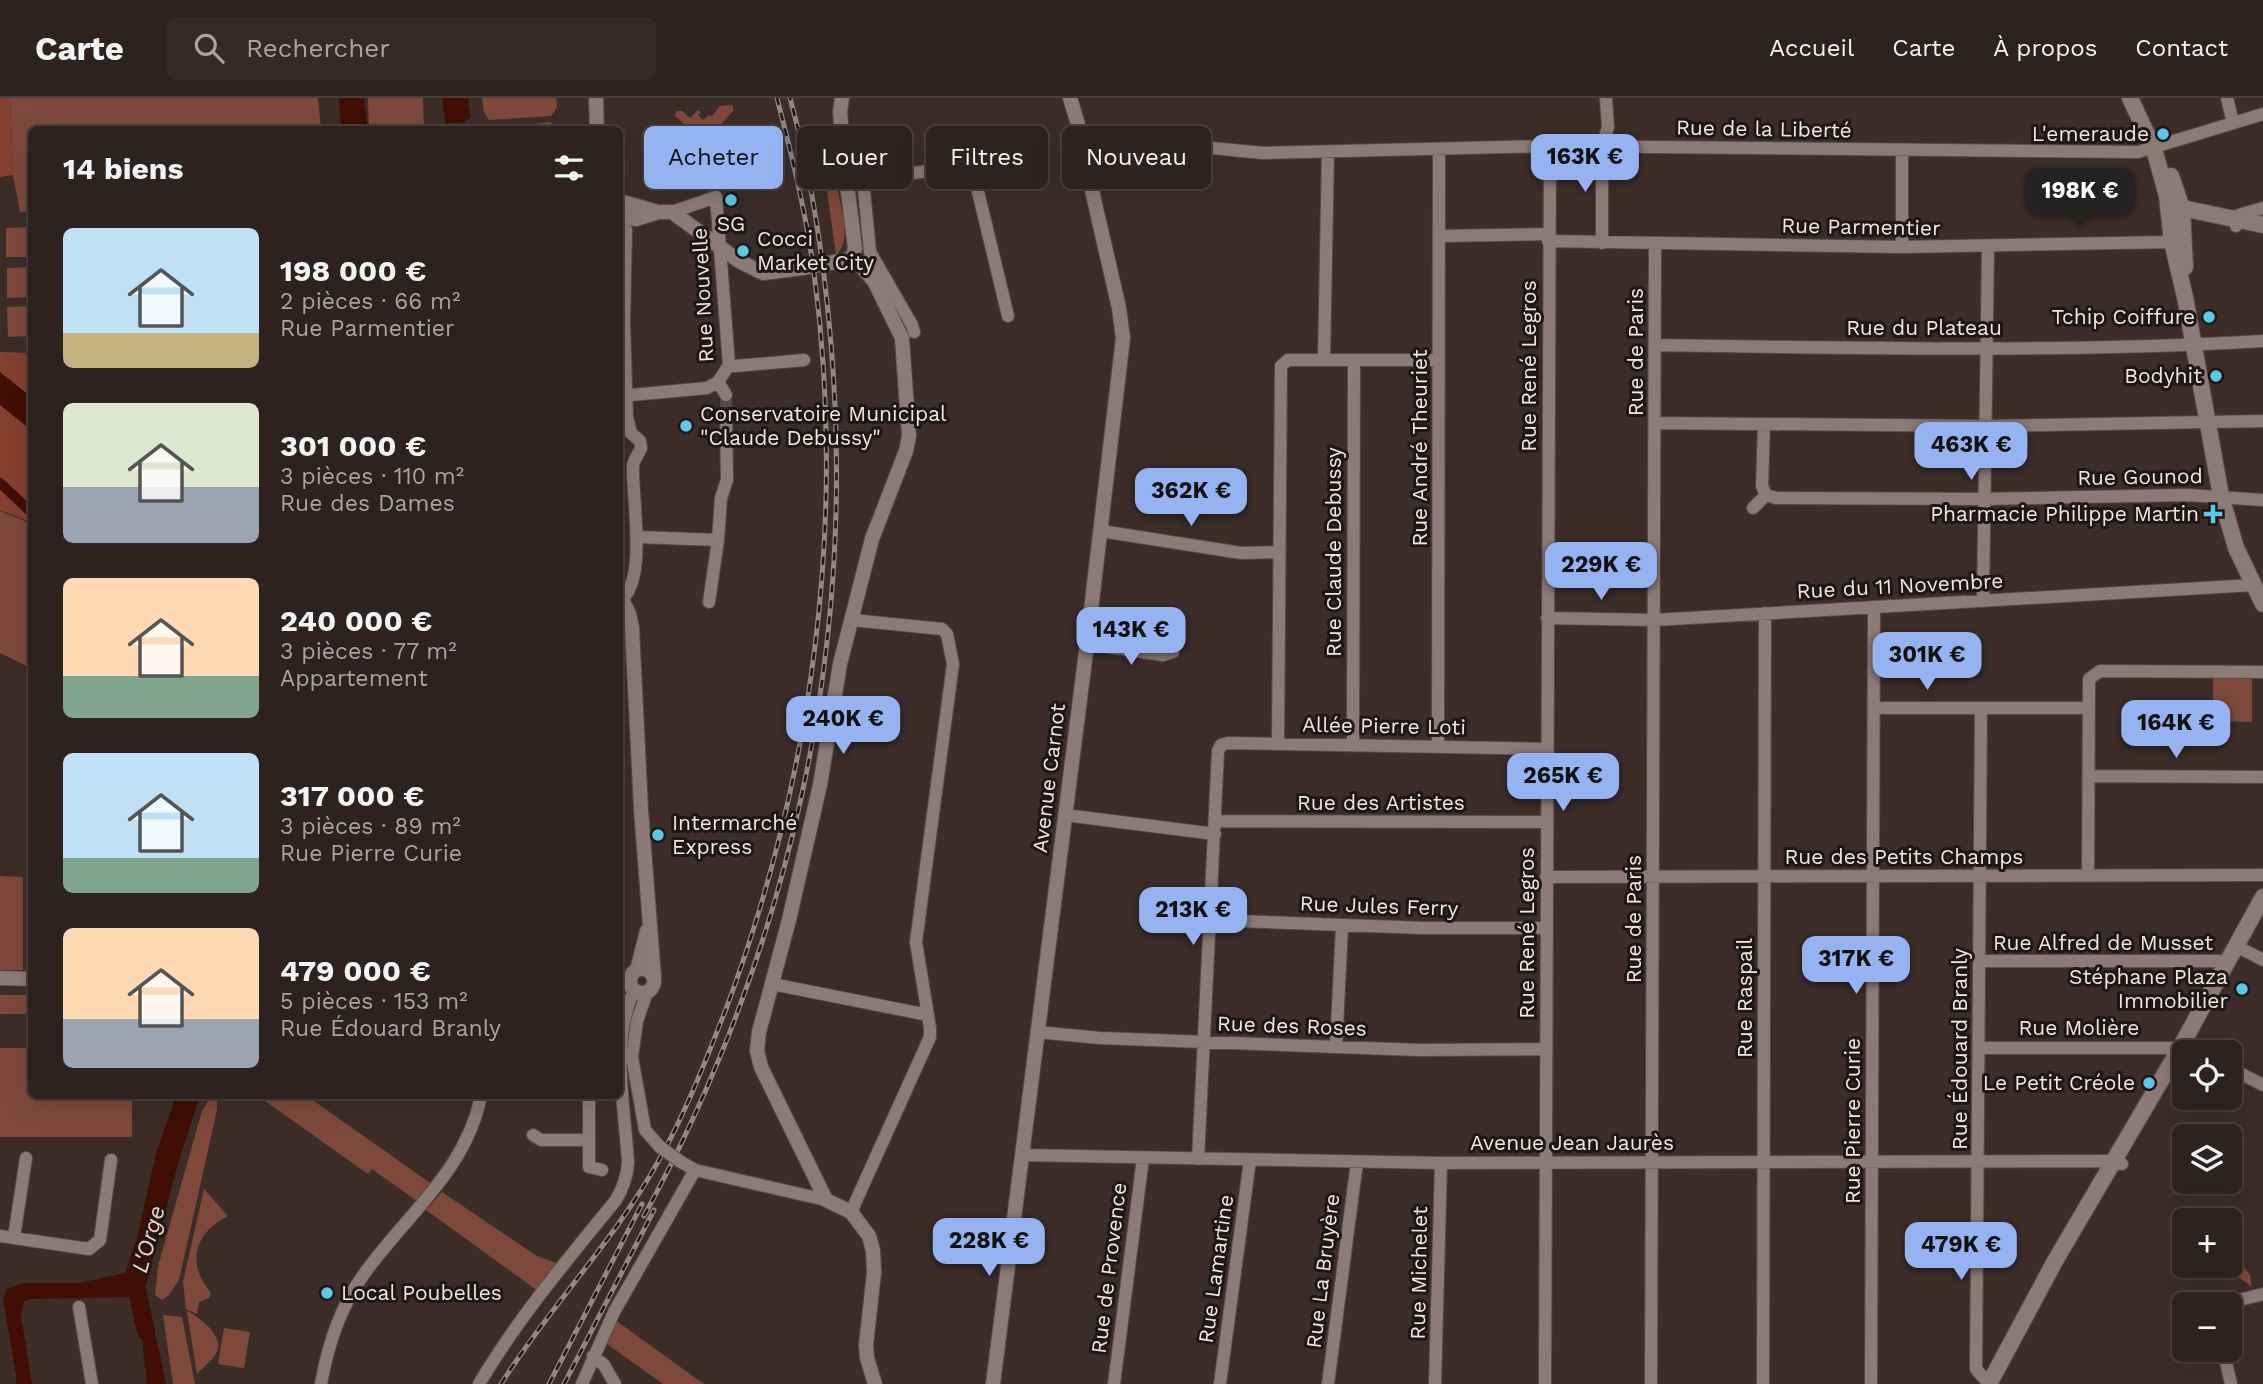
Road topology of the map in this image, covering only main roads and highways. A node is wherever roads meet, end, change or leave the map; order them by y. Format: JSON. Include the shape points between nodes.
{"nodes":[{"id":1,"x":2130,"y":98,"type":"edge"},
{"id":2,"x":2154,"y":149,"type":"junction"},
{"id":3,"x":2177,"y":222,"type":"junction"},
{"id":4,"x":2263,"y":227,"type":"edge"},
{"id":5,"x":2185,"y":298,"type":"junction"},
{"id":6,"x":2263,"y":604,"type":"edge"},
{"id":7,"x":2263,"y":897,"type":"edge"},
{"id":8,"x":2262,"y":914,"type":"edge"},
{"id":9,"x":2240,"y":948,"type":"junction"},
{"id":10,"x":2192,"y":1040,"type":"edge"},
{"id":11,"x":2193,"y":1040,"type":"edge"},
{"id":12,"x":2172,"y":1076,"type":"edge"},
{"id":13,"x":2118,"y":1163,"type":"junction"},
{"id":14,"x":1989,"y":1384,"type":"edge"},
{"id":15,"x":1998,"y":1384,"type":"edge"}],
"edges":[{"from":1,"to":2,"type":"main road"},
{"from":2,"to":3,"type":"main road"},
{"from":2,"to":3,"type":"main road","via":[[2166,161]]},
{"from":3,"to":4,"type":"main road","via":[[2207,220]]},
{"from":3,"to":5,"type":"main road"},
{"from":3,"to":5,"type":"main road"},
{"from":5,"to":6,"type":"main road","via":[[2221,496],[2236,548]]},
{"from":7,"to":9,"type":"main road"},
{"from":8,"to":9,"type":"main road"},
{"from":9,"to":10,"type":"main road","via":[[2226,964]]},
{"from":9,"to":11,"type":"main road"},
{"from":12,"to":13,"type":"main road"},
{"from":13,"to":14,"type":"main road","via":[[2055,1261]]},
{"from":13,"to":15,"type":"main road"}]}
